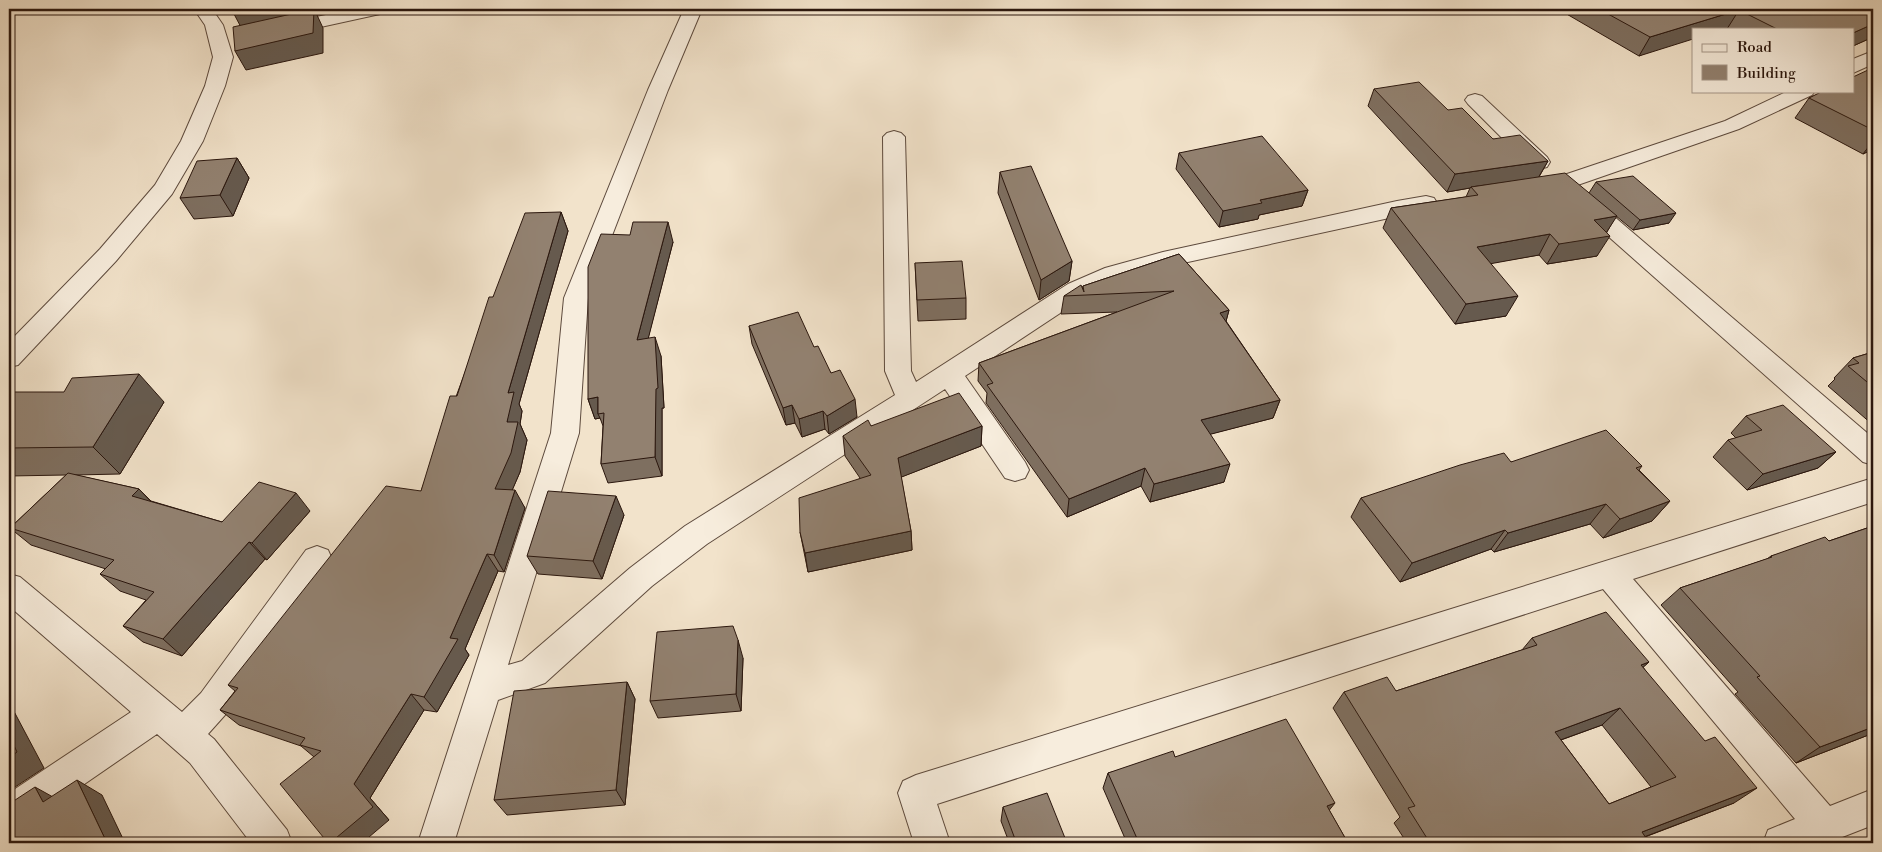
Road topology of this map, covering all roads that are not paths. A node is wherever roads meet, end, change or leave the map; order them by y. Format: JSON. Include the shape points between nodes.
{"nodes":[{"id":1,"x":203,"y":9,"type":"edge"},
{"id":2,"x":380,"y":9,"type":"edge"},
{"id":3,"x":693,"y":9,"type":"edge"},
{"id":4,"x":268,"y":32,"type":"edge"},
{"id":5,"x":1873,"y":57,"type":"edge"},
{"id":6,"x":1854,"y":66,"type":"edge"},
{"id":7,"x":1803,"y":92,"type":"edge"},
{"id":8,"x":1476,"y":100,"type":"dead end"},
{"id":9,"x":894,"y":137,"type":"dead end"},
{"id":10,"x":1561,"y":183,"type":"junction"},
{"id":11,"x":1513,"y":190,"type":"edge"},
{"id":12,"x":1445,"y":200,"type":"edge"},
{"id":13,"x":9,"y":358,"type":"edge"},
{"id":14,"x":949,"y":374,"type":"junction"},
{"id":15,"x":910,"y":399,"type":"junction"},
{"id":16,"x":1873,"y":454,"type":"edge"},
{"id":17,"x":1015,"y":470,"type":"dead end"},
{"id":18,"x":1873,"y":490,"type":"edge"},
{"id":19,"x":317,"y":559,"type":"dead end"},
{"id":20,"x":1609,"y":574,"type":"junction"},
{"id":21,"x":9,"y":587,"type":"edge"},
{"id":22,"x":484,"y":689,"type":"junction"},
{"id":23,"x":170,"y":724,"type":"junction"},
{"id":24,"x":1873,"y":807,"type":"edge"},
{"id":25,"x":9,"y":814,"type":"edge"},
{"id":26,"x":1824,"y":826,"type":"junction"},
{"id":27,"x":274,"y":843,"type":"edge"},
{"id":28,"x":436,"y":843,"type":"edge"},
{"id":29,"x":932,"y":843,"type":"edge"},
{"id":30,"x":1781,"y":843,"type":"edge"}],
"edges":[{"from":1,"to":13,"type":"street","via":[[229,41],[192,141],[164,189],[108,255]]},
{"from":2,"to":4,"type":"street"},
{"from":3,"to":22,"type":"street","via":[[576,298],[565,433]]},
{"from":5,"to":6,"type":"street"},
{"from":7,"to":10,"type":"street","via":[[1732,125]]},
{"from":8,"to":10,"type":"street"},
{"from":9,"to":15,"type":"street","via":[[898,371]]},
{"from":10,"to":11,"type":"street"},
{"from":10,"to":16,"type":"street"},
{"from":12,"to":14,"type":"street","via":[[1163,260],[1114,274],[1077,290]]},
{"from":14,"to":15,"type":"street"},
{"from":14,"to":17,"type":"street"},
{"from":15,"to":22,"type":"street","via":[[696,535],[642,577],[533,672]]},
{"from":18,"to":20,"type":"street"},
{"from":19,"to":23,"type":"street","via":[[213,704]]},
{"from":20,"to":26,"type":"street"},
{"from":20,"to":29,"type":"street","via":[[916,793]]},
{"from":21,"to":23,"type":"street"},
{"from":22,"to":28,"type":"street"},
{"from":23,"to":25,"type":"street"},
{"from":23,"to":27,"type":"street","via":[[202,751]]},
{"from":24,"to":26,"type":"street"},
{"from":26,"to":30,"type":"street"}]}
